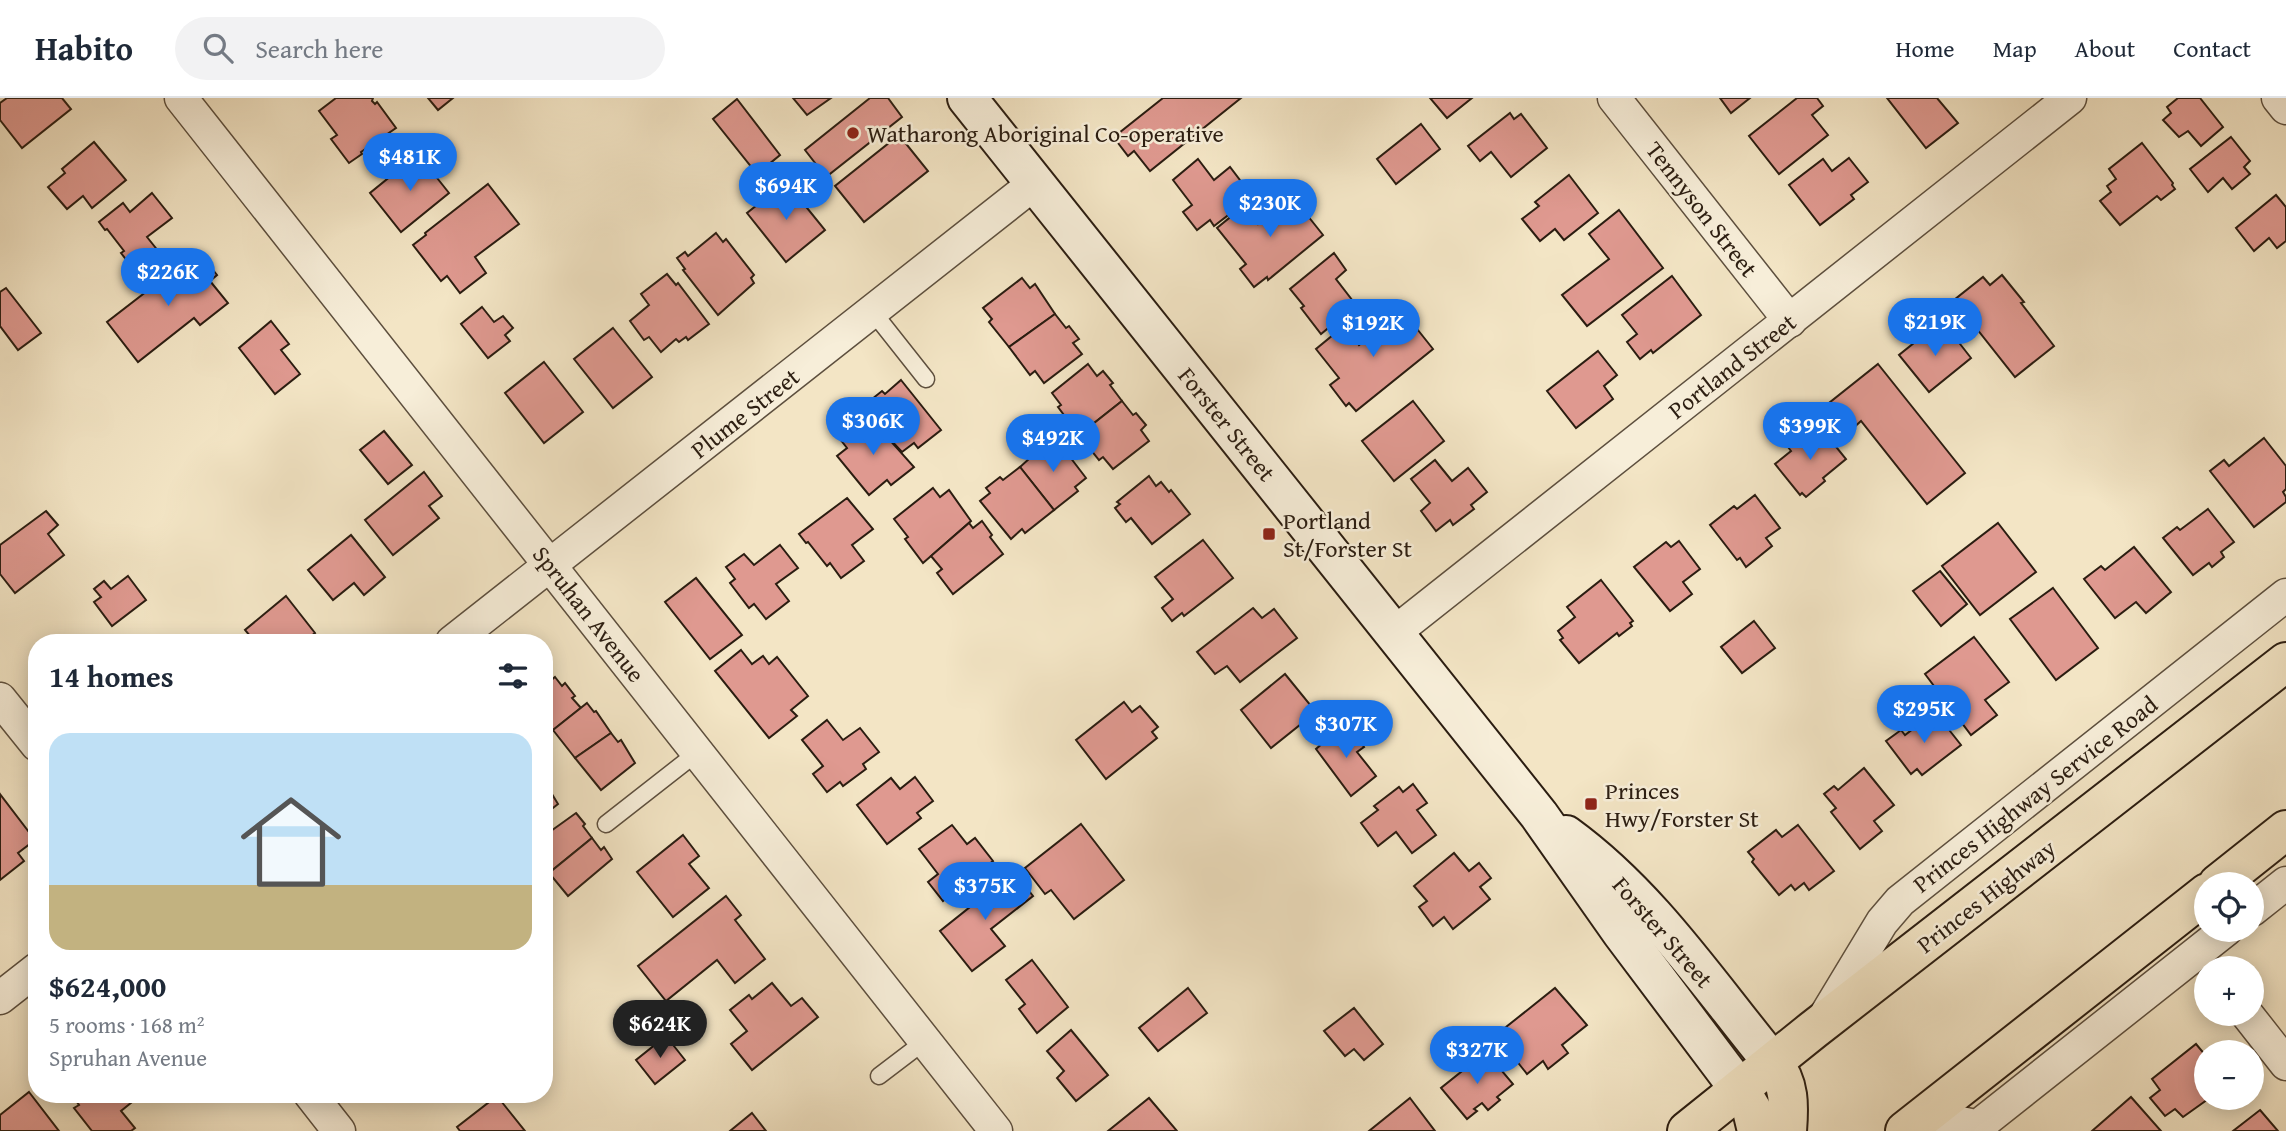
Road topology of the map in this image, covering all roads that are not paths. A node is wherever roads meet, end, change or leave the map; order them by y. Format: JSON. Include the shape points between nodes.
{"nodes":[{"id":1,"x":181,"y":98,"type":"edge"},
{"id":2,"x":967,"y":98,"type":"edge"},
{"id":3,"x":1614,"y":98,"type":"edge"},
{"id":4,"x":2070,"y":98,"type":"edge"},
{"id":5,"x":2278,"y":98,"type":"edge"},
{"id":6,"x":2286,"y":108,"type":"edge"},
{"id":7,"x":1035,"y":183,"type":"junction"},
{"id":8,"x":873,"y":312,"type":"junction"},
{"id":9,"x":1790,"y":321,"type":"junction"},
{"id":10,"x":926,"y":379,"type":"dead end"},
{"id":11,"x":551,"y":566,"type":"junction"},
{"id":12,"x":2286,"y":595,"type":"edge"},
{"id":13,"x":1394,"y":633,"type":"junction"},
{"id":14,"x":462,"y":634,"type":"edge"},
{"id":15,"x":2286,"y":662,"type":"edge"},
{"id":16,"x":0,"y":699,"type":"edge"},
{"id":17,"x":28,"y":734,"type":"edge"},
{"id":18,"x":698,"y":752,"type":"junction"},
{"id":19,"x":1539,"y":815,"type":"junction"},
{"id":20,"x":606,"y":824,"type":"dead end"},
{"id":21,"x":2286,"y":830,"type":"edge"},
{"id":22,"x":2233,"y":872,"type":"edge"},
{"id":23,"x":2286,"y":883,"type":"edge"},
{"id":24,"x":2264,"y":900,"type":"edge"},
{"id":25,"x":2194,"y":903,"type":"edge"},
{"id":26,"x":2194,"y":967,"type":"edge"},
{"id":27,"x":28,"y":976,"type":"edge"},
{"id":28,"x":0,"y":998,"type":"edge"},
{"id":29,"x":1819,"y":1026,"type":"junction"},
{"id":30,"x":2256,"y":1026,"type":"edge"},
{"id":31,"x":925,"y":1041,"type":"junction"},
{"id":32,"x":1773,"y":1063,"type":"junction"},
{"id":33,"x":2286,"y":1064,"type":"edge"},
{"id":34,"x":879,"y":1076,"type":"dead end"},
{"id":35,"x":1740,"y":1090,"type":"junction"},
{"id":36,"x":317,"y":1103,"type":"edge"},
{"id":37,"x":1905,"y":1129,"type":"edge"},
{"id":38,"x":339,"y":1131,"type":"edge"},
{"id":39,"x":996,"y":1131,"type":"edge"},
{"id":40,"x":1687,"y":1131,"type":"edge"},
{"id":41,"x":1757,"y":1131,"type":"edge"}],
"edges":[{"from":1,"to":11,"type":"street","name":"Spruhan Avenue"},
{"from":2,"to":7,"type":"street","name":"Forster Street"},
{"from":3,"to":9,"type":"street","name":"Tennyson Street"},
{"from":4,"to":9,"type":"street","name":"Portland Street"},
{"from":5,"to":6,"type":"street"},
{"from":7,"to":8,"type":"street","name":"Plume Street"},
{"from":7,"to":13,"type":"street","name":"Forster Street"},
{"from":8,"to":10,"type":"lane"},
{"from":8,"to":11,"type":"street","name":"Plume Street"},
{"from":9,"to":13,"type":"street","name":"Portland Street"},
{"from":11,"to":14,"type":"street","name":"Plume Street"},
{"from":11,"to":18,"type":"street","name":"Spruhan Avenue"},
{"from":12,"to":29,"type":"street","name":"Princes Highway Service Road","via":[[1900,901],[1882,922]]},
{"from":13,"to":19,"type":"street","name":"Forster Street"},
{"from":15,"to":29,"type":"highway","name":"Princes Highway"},
{"from":16,"to":17,"type":"street"},
{"from":18,"to":20,"type":"lane"},
{"from":18,"to":31,"type":"street","name":"Spruhan Avenue"},
{"from":19,"to":32,"type":"street","name":"Forster Street","via":[[1627,885]]},
{"from":19,"to":35,"type":"street","name":"Forster Street"},
{"from":21,"to":22,"type":"highway"},
{"from":23,"to":24,"type":"street"},
{"from":25,"to":37,"type":"highway"},
{"from":26,"to":37,"type":"street","via":[[1977,1127],[1938,1122]]},
{"from":27,"to":28,"type":"street"},
{"from":29,"to":32,"type":"highway","name":"Princes Highway"},
{"from":30,"to":33,"type":"street"},
{"from":31,"to":34,"type":"lane"},
{"from":31,"to":39,"type":"street","name":"Spruhan Avenue"},
{"from":32,"to":35,"type":"highway","name":"Princes Highway"},
{"from":32,"to":35,"type":"highway","via":[[1786,1087],[1787,1131],[1762,1114]]},
{"from":35,"to":40,"type":"highway","name":"Princes Highway"},
{"from":35,"to":41,"type":"highway"},
{"from":36,"to":38,"type":"street"}]}
